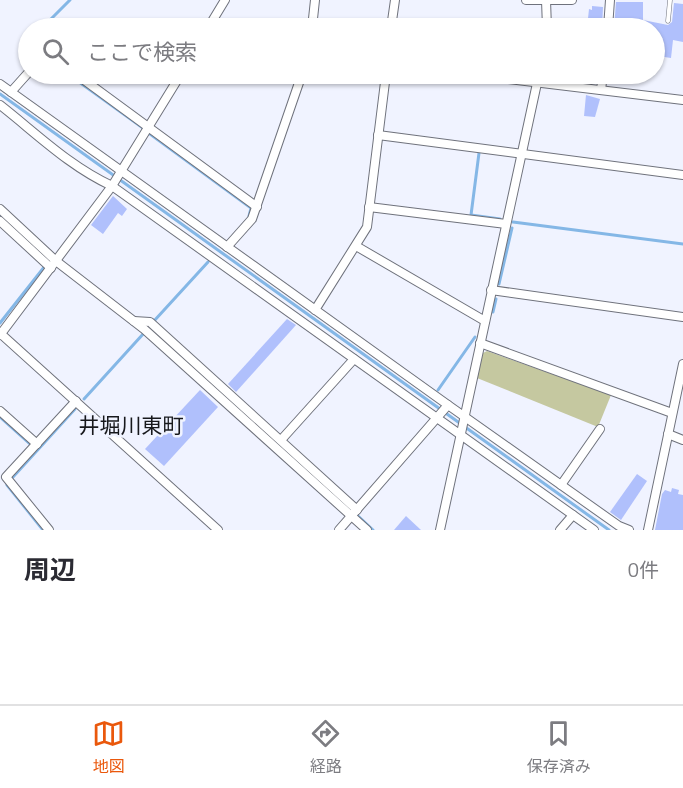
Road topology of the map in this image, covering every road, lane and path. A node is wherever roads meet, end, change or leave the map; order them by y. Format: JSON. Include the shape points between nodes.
{"nodes":[{"id":1,"x":225,"y":0,"type":"edge"},
{"id":2,"x":315,"y":0,"type":"edge"},
{"id":3,"x":395,"y":0,"type":"edge"},
{"id":4,"x":526,"y":0,"type":"edge"},
{"id":5,"x":546,"y":0,"type":"edge"},
{"id":6,"x":572,"y":0,"type":"edge"},
{"id":7,"x":610,"y":0,"type":"edge"},
{"id":8,"x":670,"y":0,"type":"edge"},
{"id":9,"x":214,"y":18,"type":"edge"},
{"id":10,"x":313,"y":18,"type":"edge"},
{"id":11,"x":392,"y":18,"type":"edge"},
{"id":12,"x":547,"y":18,"type":"edge"},
{"id":13,"x":609,"y":18,"type":"edge"},
{"id":14,"x":668,"y":21,"type":"dead end"},
{"id":15,"x":0,"y":84,"type":"edge"},
{"id":16,"x":18,"y":84,"type":"edge"},
{"id":17,"x":90,"y":84,"type":"edge"},
{"id":18,"x":174,"y":84,"type":"edge"},
{"id":19,"x":299,"y":84,"type":"edge"},
{"id":20,"x":385,"y":84,"type":"edge"},
{"id":21,"x":537,"y":84,"type":"edge"},
{"id":22,"x":570,"y":84,"type":"edge"},
{"id":23,"x":602,"y":84,"type":"edge"},
{"id":24,"x":601,"y":90,"type":"junction"},
{"id":25,"x":11,"y":92,"type":"junction"},
{"id":26,"x":683,"y":100,"type":"edge"},
{"id":27,"x":0,"y":105,"type":"edge"},
{"id":28,"x":148,"y":127,"type":"junction"},
{"id":29,"x":378,"y":135,"type":"junction"},
{"id":30,"x":522,"y":154,"type":"junction"},
{"id":31,"x":683,"y":175,"type":"edge"},
{"id":32,"x":116,"y":179,"type":"junction"},
{"id":33,"x":257,"y":207,"type":"junction"},
{"id":34,"x":369,"y":207,"type":"junction"},
{"id":35,"x":0,"y":209,"type":"edge"},
{"id":36,"x":0,"y":221,"type":"edge"},
{"id":37,"x":506,"y":224,"type":"junction"},
{"id":38,"x":356,"y":246,"type":"junction"},
{"id":39,"x":227,"y":247,"type":"junction"},
{"id":40,"x":53,"y":264,"type":"junction"},
{"id":41,"x":491,"y":290,"type":"junction"},
{"id":42,"x":315,"y":310,"type":"junction"},
{"id":43,"x":683,"y":317,"type":"edge"},
{"id":44,"x":485,"y":321,"type":"junction"},
{"id":45,"x":1,"y":333,"type":"edge"},
{"id":46,"x":480,"y":343,"type":"junction"},
{"id":47,"x":354,"y":359,"type":"junction"},
{"id":48,"x":683,"y":364,"type":"edge"},
{"id":49,"x":76,"y":400,"type":"junction"},
{"id":50,"x":0,"y":411,"type":"edge"},
{"id":51,"x":443,"y":411,"type":"junction"},
{"id":52,"x":672,"y":413,"type":"junction"},
{"id":53,"x":249,"y":417,"type":"junction"},
{"id":54,"x":462,"y":424,"type":"junction"},
{"id":55,"x":600,"y":429,"type":"dead end"},
{"id":56,"x":668,"y":434,"type":"junction"},
{"id":57,"x":281,"y":440,"type":"junction"},
{"id":58,"x":683,"y":441,"type":"edge"},
{"id":59,"x":37,"y":444,"type":"junction"},
{"id":60,"x":561,"y":485,"type":"junction"},
{"id":61,"x":354,"y":513,"type":"junction"},
{"id":62,"x":573,"y":514,"type":"junction"},
{"id":63,"x":49,"y":530,"type":"edge"},
{"id":64,"x":218,"y":530,"type":"edge"},
{"id":65,"x":339,"y":530,"type":"edge"},
{"id":66,"x":367,"y":530,"type":"edge"},
{"id":67,"x":440,"y":530,"type":"edge"},
{"id":68,"x":560,"y":530,"type":"edge"},
{"id":69,"x":594,"y":530,"type":"edge"},
{"id":70,"x":629,"y":530,"type":"edge"},
{"id":71,"x":648,"y":530,"type":"edge"}],
"edges":[{"from":1,"to":9,"type":"street"},
{"from":2,"to":10,"type":"street"},
{"from":3,"to":11,"type":"street"},
{"from":4,"to":5,"type":"street"},
{"from":5,"to":6,"type":"street"},
{"from":5,"to":12,"type":"street"},
{"from":7,"to":13,"type":"street"},
{"from":8,"to":14,"type":"lane"},
{"from":15,"to":25,"type":"street"},
{"from":16,"to":25,"type":"street"},
{"from":17,"to":28,"type":"street"},
{"from":18,"to":28,"type":"street"},
{"from":19,"to":33,"type":"street"},
{"from":20,"to":29,"type":"street"},
{"from":21,"to":30,"type":"street"},
{"from":22,"to":24,"type":"street"},
{"from":23,"to":24,"type":"street"},
{"from":24,"to":26,"type":"street"},
{"from":25,"to":32,"type":"street"},
{"from":27,"to":32,"type":"street","via":[[86,174]]},
{"from":28,"to":32,"type":"street"},
{"from":28,"to":33,"type":"street"},
{"from":29,"to":30,"type":"street"},
{"from":29,"to":34,"type":"street"},
{"from":30,"to":31,"type":"street"},
{"from":30,"to":37,"type":"street"},
{"from":32,"to":39,"type":"street"},
{"from":32,"to":40,"type":"street"},
{"from":32,"to":47,"type":"street"},
{"from":33,"to":39,"type":"street","via":[[252,219]]},
{"from":34,"to":37,"type":"street"},
{"from":34,"to":38,"type":"street","via":[[367,227]]},
{"from":35,"to":40,"type":"street"},
{"from":36,"to":40,"type":"street"},
{"from":37,"to":41,"type":"street"},
{"from":38,"to":42,"type":"street"},
{"from":38,"to":44,"type":"street"},
{"from":39,"to":42,"type":"street"},
{"from":40,"to":45,"type":"street"},
{"from":40,"to":53,"type":"street","via":[[134,321]]},
{"from":41,"to":43,"type":"street"},
{"from":41,"to":44,"type":"street"},
{"from":42,"to":51,"type":"street"},
{"from":44,"to":46,"type":"street"},
{"from":45,"to":49,"type":"street"},
{"from":46,"to":52,"type":"street"},
{"from":46,"to":54,"type":"street"},
{"from":47,"to":51,"type":"street"},
{"from":47,"to":57,"type":"street"},
{"from":48,"to":52,"type":"street"},
{"from":49,"to":59,"type":"street"},
{"from":49,"to":64,"type":"street"},
{"from":50,"to":59,"type":"street"},
{"from":51,"to":54,"type":"street"},
{"from":51,"to":54,"type":"street"},
{"from":51,"to":61,"type":"street"},
{"from":52,"to":56,"type":"street"},
{"from":53,"to":57,"type":"street"},
{"from":53,"to":61,"type":"street"},
{"from":54,"to":60,"type":"street"},
{"from":54,"to":62,"type":"street"},
{"from":54,"to":67,"type":"street"},
{"from":55,"to":60,"type":"street"},
{"from":56,"to":58,"type":"street"},
{"from":56,"to":71,"type":"street"},
{"from":57,"to":61,"type":"street"},
{"from":59,"to":63,"type":"street","via":[[6,477]]},
{"from":60,"to":70,"type":"street"},
{"from":61,"to":65,"type":"street"},
{"from":61,"to":66,"type":"street"},
{"from":62,"to":68,"type":"street"},
{"from":62,"to":69,"type":"street"}]}
